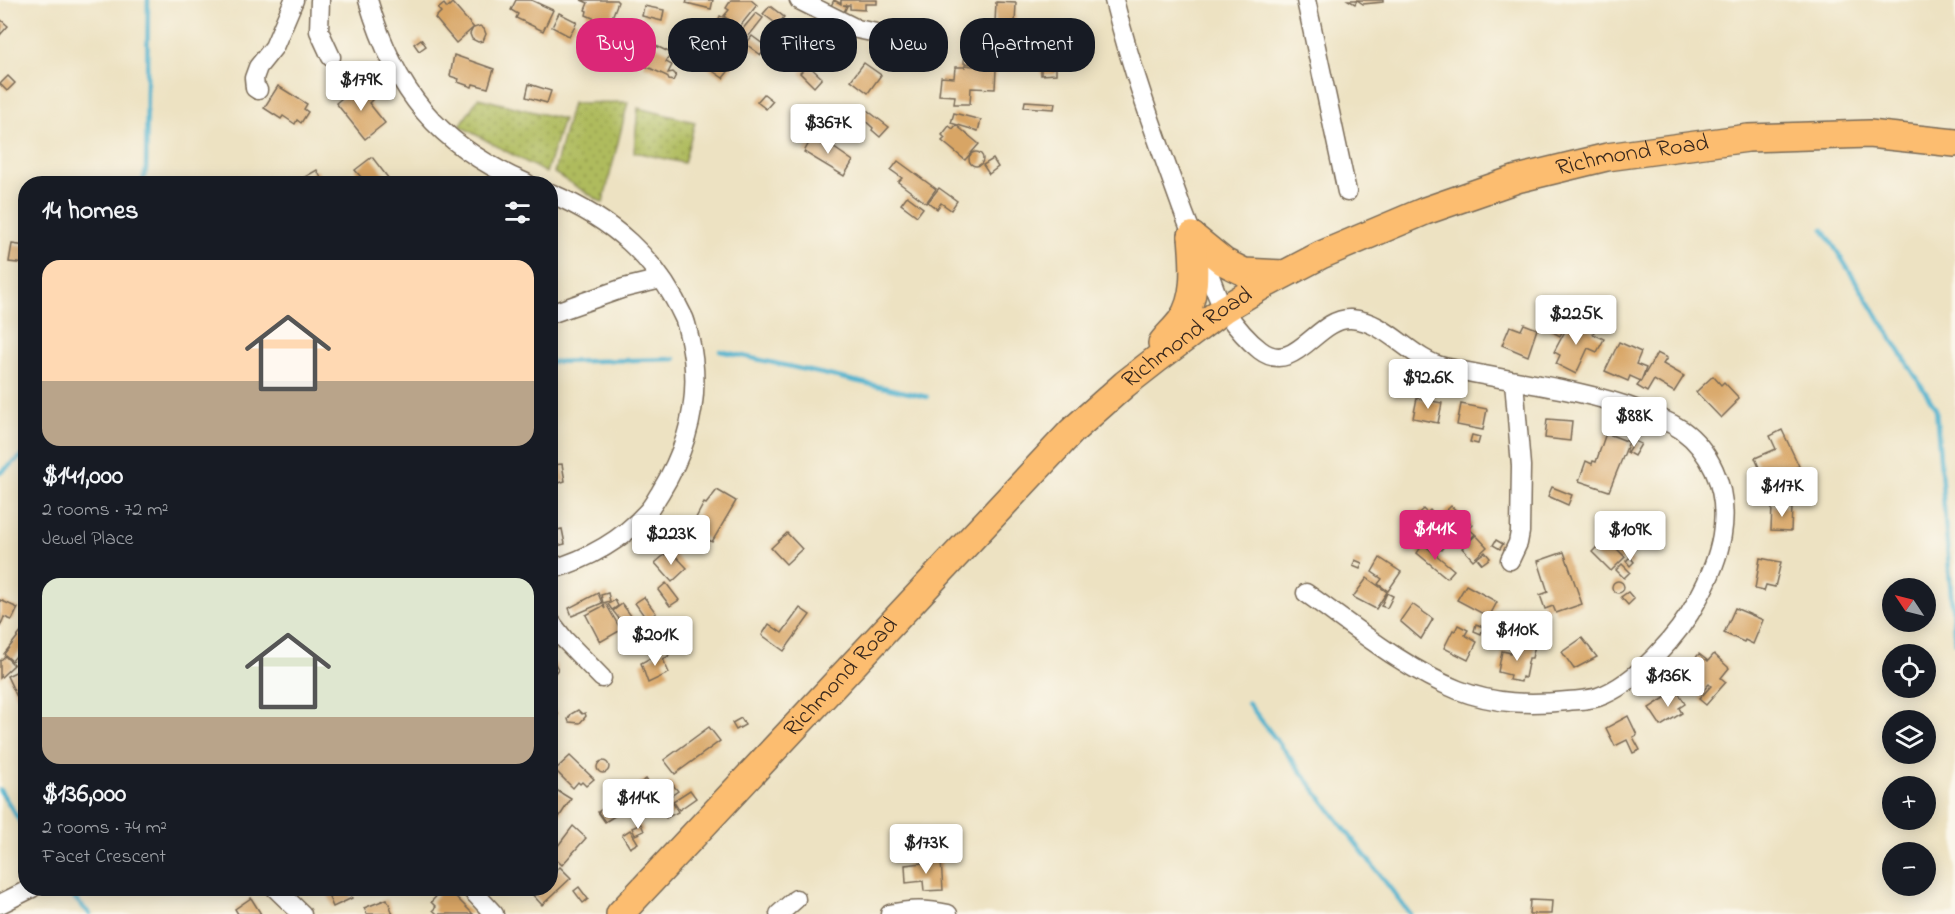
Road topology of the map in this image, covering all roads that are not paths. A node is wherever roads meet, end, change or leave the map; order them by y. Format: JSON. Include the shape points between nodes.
{"nodes":[{"id":1,"x":294,"y":0,"type":"edge"},
{"id":2,"x":320,"y":0,"type":"edge"},
{"id":3,"x":368,"y":0,"type":"edge"},
{"id":4,"x":799,"y":0,"type":"edge"},
{"id":5,"x":1114,"y":0,"type":"edge"},
{"id":6,"x":1306,"y":0,"type":"edge"},
{"id":7,"x":869,"y":31,"type":"edge"},
{"id":8,"x":331,"y":57,"type":"dead end"},
{"id":9,"x":258,"y":90,"type":"dead end"},
{"id":10,"x":1955,"y":143,"type":"edge"},
{"id":11,"x":499,"y":176,"type":"edge"},
{"id":12,"x":1347,"y":192,"type":"dead end"},
{"id":13,"x":558,"y":198,"type":"edge"},
{"id":14,"x":1192,"y":236,"type":"junction"},
{"id":15,"x":1285,"y":274,"type":"junction"},
{"id":16,"x":661,"y":279,"type":"junction"},
{"id":17,"x":1224,"y":309,"type":"junction"},
{"id":18,"x":558,"y":311,"type":"edge"},
{"id":19,"x":1514,"y":381,"type":"junction"},
{"id":20,"x":1125,"y":384,"type":"junction"},
{"id":21,"x":1510,"y":560,"type":"dead end"},
{"id":22,"x":558,"y":567,"type":"edge"},
{"id":23,"x":1306,"y":594,"type":"dead end"},
{"id":24,"x":558,"y":631,"type":"edge"},
{"id":25,"x":602,"y":678,"type":"dead end"},
{"id":26,"x":18,"y":895,"type":"edge"},
{"id":27,"x":283,"y":896,"type":"edge"},
{"id":28,"x":477,"y":896,"type":"edge"},
{"id":29,"x":796,"y":899,"type":"dead end"},
{"id":30,"x":0,"y":904,"type":"edge"},
{"id":31,"x":302,"y":914,"type":"edge"},
{"id":32,"x":494,"y":914,"type":"edge"},
{"id":33,"x":620,"y":914,"type":"edge"},
{"id":34,"x":779,"y":914,"type":"edge"},
{"id":35,"x":890,"y":914,"type":"edge"},
{"id":36,"x":948,"y":914,"type":"edge"}],
"edges":[{"from":1,"to":9,"type":"street","via":[[274,47],[258,67],[254,78]]},
{"from":2,"to":8,"type":"street","via":[[319,31]]},
{"from":3,"to":11,"type":"street","via":[[381,39],[424,113],[446,136]]},
{"from":4,"to":7,"type":"street"},
{"from":5,"to":14,"type":"street","via":[[1127,54]]},
{"from":6,"to":12,"type":"street"},
{"from":10,"to":15,"type":"highway","name":"Richmond Road","via":[[1869,134],[1748,138],[1607,157],[1517,179],[1425,211]]},
{"from":13,"to":16,"type":"street","via":[[611,225]]},
{"from":14,"to":15,"type":"highway","via":[[1224,262],[1244,272]]},
{"from":14,"to":17,"type":"street"},
{"from":14,"to":20,"type":"highway","via":[[1194,282],[1182,319]]},
{"from":15,"to":17,"type":"highway","name":"Richmond Road"},
{"from":16,"to":18,"type":"street"},
{"from":16,"to":22,"type":"street","via":[[685,320],[696,382],[689,429],[674,471],[649,510],[626,532],[592,555]]},
{"from":17,"to":19,"type":"street","via":[[1263,352],[1277,358],[1288,356],[1335,323],[1354,319],[1386,333],[1438,366]]},
{"from":17,"to":20,"type":"highway","name":"Richmond Road"},
{"from":19,"to":21,"type":"street","via":[[1521,466],[1520,532]]},
{"from":19,"to":23,"type":"street","via":[[1567,389],[1662,418],[1684,431],[1707,455],[1722,488],[1724,529],[1712,571],[1680,628],[1637,675],[1596,698],[1536,705],[1500,702],[1459,690],[1410,666]]},
{"from":20,"to":33,"type":"highway","name":"Richmond Road","via":[[1072,431],[985,522]]},
{"from":24,"to":25,"type":"street"},
{"from":26,"to":30,"type":"street"},
{"from":27,"to":31,"type":"street"},
{"from":28,"to":32,"type":"street"},
{"from":29,"to":34,"type":"street"},
{"from":35,"to":36,"type":"street","via":[[928,910]]}]}
